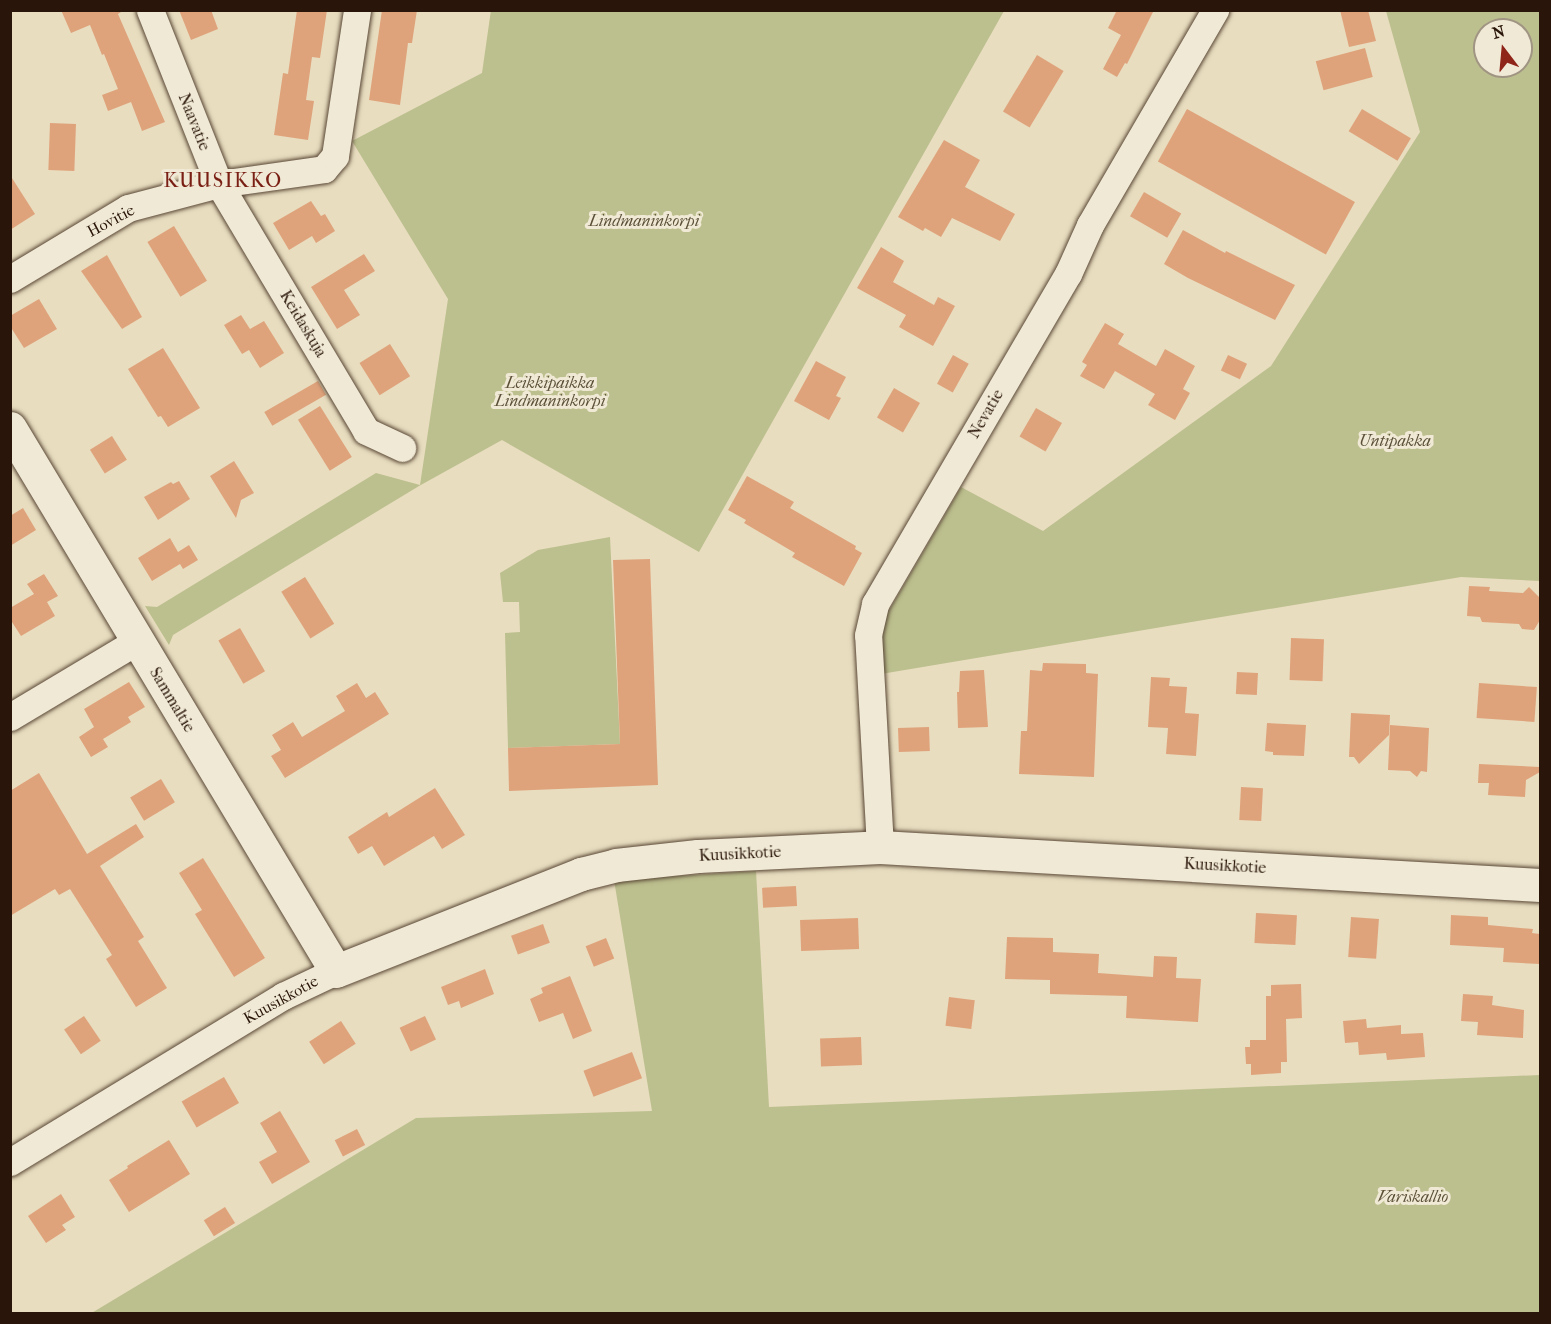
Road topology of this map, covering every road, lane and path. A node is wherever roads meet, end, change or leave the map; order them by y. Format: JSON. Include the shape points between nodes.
{"nodes":[{"id":1,"x":150,"y":10,"type":"edge"},
{"id":2,"x":357,"y":10,"type":"edge"},
{"id":3,"x":1215,"y":10,"type":"edge"},
{"id":4,"x":219,"y":184,"type":"junction"},
{"id":5,"x":10,"y":279,"type":"edge"},
{"id":6,"x":10,"y":428,"type":"edge"},
{"id":7,"x":402,"y":448,"type":"dead end"},
{"id":8,"x":137,"y":641,"type":"junction"},
{"id":9,"x":10,"y":717,"type":"edge"},
{"id":10,"x":880,"y":847,"type":"junction"},
{"id":11,"x":1540,"y":885,"type":"edge"},
{"id":12,"x":336,"y":971,"type":"junction"},
{"id":13,"x":10,"y":1162,"type":"edge"}],
"edges":[{"from":1,"to":4,"type":"street","name":"Naavatie"},
{"from":2,"to":4,"type":"street","via":[[335,156],[324,170]]},
{"from":3,"to":10,"type":"street","name":"Nevatie","via":[[1090,225],[1068,274],[875,604],[868,635]]},
{"from":4,"to":5,"type":"street","name":"Hovitie","via":[[128,208]]},
{"from":4,"to":7,"type":"street","name":"Keidaskuja","via":[[366,431]]},
{"from":6,"to":8,"type":"street","name":"Sammaltie"},
{"from":8,"to":9,"type":"street"},
{"from":8,"to":12,"type":"street","name":"Sammaltie"},
{"from":10,"to":11,"type":"street","name":"Kuusikkotie"},
{"from":10,"to":12,"type":"street","name":"Kuusikkotie","via":[[698,856],[616,865],[581,874]]},
{"from":12,"to":13,"type":"street","name":"Kuusikkotie","via":[[283,996]]}]}
